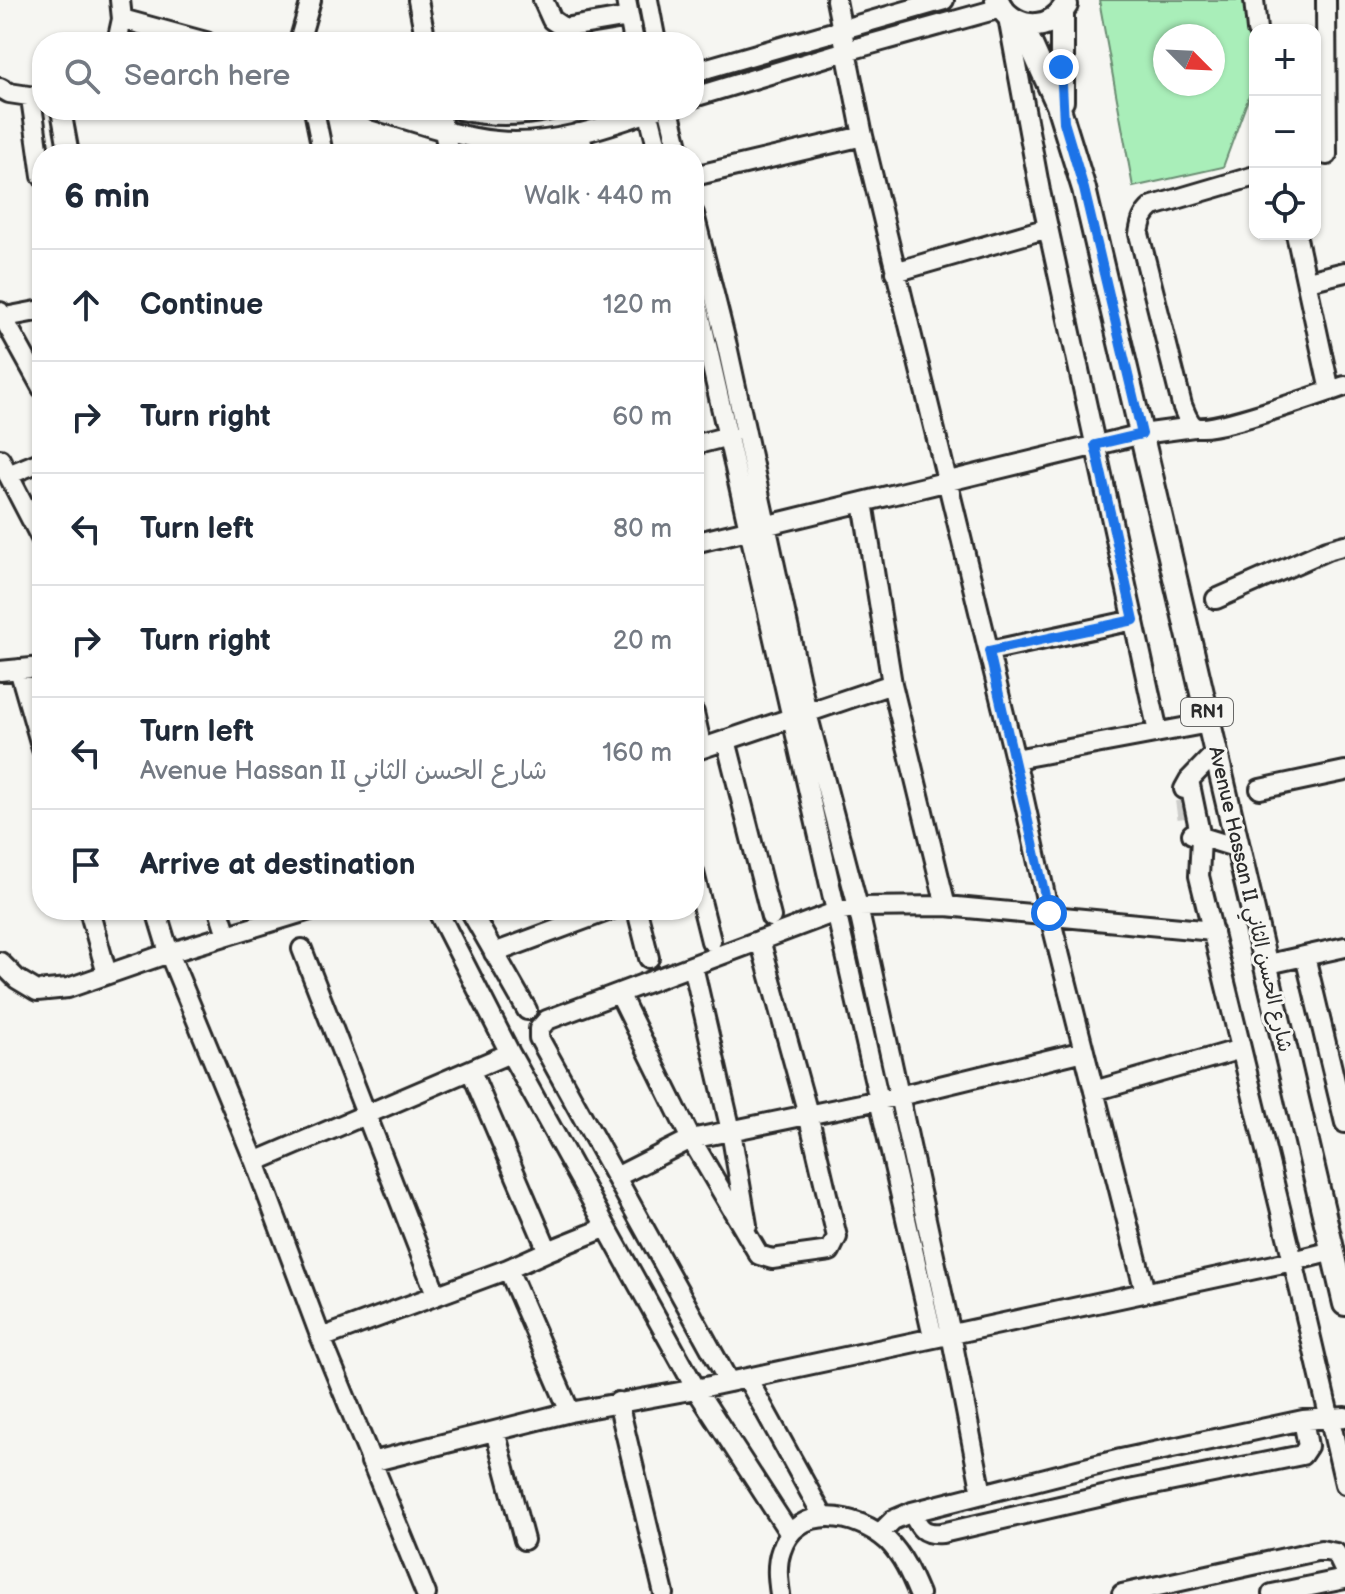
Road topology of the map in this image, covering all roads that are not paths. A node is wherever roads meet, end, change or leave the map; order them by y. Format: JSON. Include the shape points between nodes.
{"nodes":[{"id":1,"x":311,"y":0,"type":"edge"},
{"id":2,"x":418,"y":0,"type":"edge"},
{"id":3,"x":543,"y":0,"type":"edge"},
{"id":4,"x":648,"y":0,"type":"edge"},
{"id":5,"x":836,"y":0,"type":"edge"},
{"id":6,"x":944,"y":0,"type":"edge"},
{"id":7,"x":1254,"y":0,"type":"edge"},
{"id":8,"x":1326,"y":0,"type":"edge"},
{"id":9,"x":1065,"y":6,"type":"edge"},
{"id":10,"x":627,"y":8,"type":"edge"},
{"id":11,"x":121,"y":9,"type":"edge"},
{"id":12,"x":1007,"y":12,"type":"edge"},
{"id":13,"x":1256,"y":24,"type":"edge"},
{"id":14,"x":841,"y":28,"type":"junction"},
{"id":15,"x":120,"y":32,"type":"edge"},
{"id":16,"x":180,"y":32,"type":"edge"},
{"id":17,"x":302,"y":32,"type":"edge"},
{"id":18,"x":424,"y":32,"type":"edge"},
{"id":19,"x":632,"y":32,"type":"edge"},
{"id":20,"x":654,"y":32,"type":"edge"},
{"id":21,"x":846,"y":51,"type":"junction"},
{"id":22,"x":704,"y":69,"type":"edge"},
{"id":23,"x":0,"y":88,"type":"edge"},
{"id":24,"x":704,"y":94,"type":"edge"},
{"id":25,"x":32,"y":97,"type":"edge"},
{"id":26,"x":38,"y":120,"type":"edge"},
{"id":27,"x":63,"y":120,"type":"edge"},
{"id":28,"x":316,"y":120,"type":"edge"},
{"id":29,"x":440,"y":120,"type":"edge"},
{"id":30,"x":442,"y":120,"type":"edge"},
{"id":31,"x":621,"y":120,"type":"edge"},
{"id":32,"x":652,"y":120,"type":"edge"},
{"id":33,"x":672,"y":120,"type":"edge"},
{"id":34,"x":1064,"y":122,"type":"junction"},
{"id":35,"x":579,"y":133,"type":"junction"},
{"id":36,"x":863,"y":136,"type":"junction"},
{"id":37,"x":40,"y":144,"type":"edge"},
{"id":38,"x":67,"y":144,"type":"edge"},
{"id":39,"x":321,"y":144,"type":"edge"},
{"id":40,"x":446,"y":144,"type":"edge"},
{"id":41,"x":582,"y":144,"type":"edge"},
{"id":42,"x":657,"y":144,"type":"edge"},
{"id":43,"x":678,"y":144,"type":"edge"},
{"id":44,"x":1345,"y":149,"type":"edge"},
{"id":45,"x":1321,"y":157,"type":"edge"},
{"id":46,"x":704,"y":174,"type":"edge"},
{"id":47,"x":1249,"y":178,"type":"edge"},
{"id":48,"x":1048,"y":228,"type":"junction"},
{"id":49,"x":1298,"y":240,"type":"edge"},
{"id":50,"x":895,"y":272,"type":"junction"},
{"id":51,"x":1345,"y":272,"type":"edge"},
{"id":52,"x":1308,"y":281,"type":"junction"},
{"id":53,"x":704,"y":304,"type":"edge"},
{"id":54,"x":32,"y":311,"type":"edge"},
{"id":55,"x":1,"y":316,"type":"edge"},
{"id":56,"x":704,"y":316,"type":"edge"},
{"id":57,"x":32,"y":370,"type":"edge"},
{"id":58,"x":1338,"y":388,"type":"edge"},
{"id":59,"x":1194,"y":427,"type":"junction"},
{"id":60,"x":1142,"y":434,"type":"junction"},
{"id":61,"x":729,"y":436,"type":"junction"},
{"id":62,"x":704,"y":442,"type":"edge"},
{"id":63,"x":1095,"y":445,"type":"junction"},
{"id":64,"x":32,"y":465,"type":"edge"},
{"id":65,"x":5,"y":474,"type":"edge"},
{"id":66,"x":947,"y":481,"type":"junction"},
{"id":67,"x":863,"y":502,"type":"junction"},
{"id":68,"x":32,"y":522,"type":"edge"},
{"id":69,"x":758,"y":528,"type":"junction"},
{"id":70,"x":704,"y":541,"type":"edge"},
{"id":71,"x":1345,"y":545,"type":"edge"},
{"id":72,"x":1216,"y":599,"type":"dead end"},
{"id":73,"x":1134,"y":620,"type":"junction"},
{"id":74,"x":989,"y":651,"type":"junction"},
{"id":75,"x":32,"y":668,"type":"edge"},
{"id":76,"x":9,"y":670,"type":"edge"},
{"id":77,"x":892,"y":684,"type":"junction"},
{"id":78,"x":799,"y":715,"type":"junction"},
{"id":79,"x":1209,"y":723,"type":"junction"},
{"id":80,"x":32,"y":725,"type":"edge"},
{"id":81,"x":1158,"y":732,"type":"junction"},
{"id":82,"x":726,"y":740,"type":"junction"},
{"id":83,"x":704,"y":748,"type":"edge"},
{"id":84,"x":1216,"y":752,"type":"junction"},
{"id":85,"x":1015,"y":759,"type":"junction"},
{"id":86,"x":1345,"y":771,"type":"edge"},
{"id":87,"x":1189,"y":780,"type":"junction"},
{"id":88,"x":1260,"y":789,"type":"dead end"},
{"id":89,"x":1184,"y":800,"type":"tunnel mouth"},
{"id":90,"x":1187,"y":821,"type":"tunnel mouth"},
{"id":91,"x":1201,"y":838,"type":"junction"},
{"id":92,"x":1238,"y":848,"type":"junction"},
{"id":93,"x":946,"y":906,"type":"junction"},
{"id":94,"x":858,"y":907,"type":"junction"},
{"id":95,"x":838,"y":911,"type":"junction"},
{"id":96,"x":704,"y":913,"type":"edge"},
{"id":97,"x":1049,"y":913,"type":"junction"},
{"id":98,"x":771,"y":917,"type":"dead end"},
{"id":99,"x":92,"y":920,"type":"edge"},
{"id":100,"x":159,"y":920,"type":"edge"},
{"id":101,"x":222,"y":920,"type":"edge"},
{"id":102,"x":277,"y":920,"type":"edge"},
{"id":103,"x":442,"y":920,"type":"edge"},
{"id":104,"x":476,"y":920,"type":"edge"},
{"id":105,"x":583,"y":920,"type":"edge"},
{"id":106,"x":640,"y":920,"type":"edge"},
{"id":107,"x":1213,"y":931,"type":"junction"},
{"id":108,"x":227,"y":935,"type":"junction"},
{"id":109,"x":760,"y":940,"type":"junction"},
{"id":110,"x":711,"y":941,"type":"dead end"},
{"id":111,"x":1345,"y":947,"type":"edge"},
{"id":112,"x":302,"y":949,"type":"dead end"},
{"id":113,"x":169,"y":953,"type":"junction"},
{"id":114,"x":494,"y":953,"type":"junction"},
{"id":115,"x":1305,"y":956,"type":"junction"},
{"id":116,"x":649,"y":958,"type":"dead end"},
{"id":117,"x":0,"y":962,"type":"edge"},
{"id":118,"x":1264,"y":965,"type":"junction"},
{"id":119,"x":693,"y":966,"type":"junction"},
{"id":120,"x":107,"y":974,"type":"junction"},
{"id":121,"x":619,"y":993,"type":"junction"},
{"id":122,"x":527,"y":1010,"type":"dead end"},
{"id":123,"x":1241,"y":1049,"type":"junction"},
{"id":124,"x":1084,"y":1051,"type":"junction"},
{"id":125,"x":510,"y":1053,"type":"junction"},
{"id":126,"x":471,"y":1071,"type":"junction"},
{"id":127,"x":1094,"y":1091,"type":"junction"},
{"id":128,"x":899,"y":1096,"type":"junction"},
{"id":129,"x":880,"y":1100,"type":"junction"},
{"id":130,"x":366,"y":1114,"type":"junction"},
{"id":131,"x":808,"y":1114,"type":"junction"},
{"id":132,"x":1345,"y":1123,"type":"edge"},
{"id":133,"x":731,"y":1131,"type":"junction"},
{"id":134,"x":691,"y":1139,"type":"junction"},
{"id":135,"x":255,"y":1162,"type":"junction"},
{"id":136,"x":616,"y":1177,"type":"junction"},
{"id":137,"x":605,"y":1228,"type":"junction"},
{"id":138,"x":749,"y":1238,"type":"junction"},
{"id":139,"x":548,"y":1251,"type":"junction"},
{"id":140,"x":1333,"y":1251,"type":"junction"},
{"id":141,"x":1293,"y":1261,"type":"junction"},
{"id":142,"x":508,"y":1269,"type":"junction"},
{"id":143,"x":1145,"y":1292,"type":"junction"},
{"id":144,"x":436,"y":1294,"type":"junction"},
{"id":145,"x":1345,"y":1304,"type":"edge"},
{"id":146,"x":942,"y":1336,"type":"junction"},
{"id":147,"x":321,"y":1338,"type":"junction"},
{"id":148,"x":738,"y":1380,"type":"junction"},
{"id":149,"x":696,"y":1389,"type":"junction"},
{"id":150,"x":618,"y":1402,"type":"junction"},
{"id":151,"x":570,"y":1412,"type":"junction"},
{"id":152,"x":1337,"y":1417,"type":"edge"},
{"id":153,"x":1303,"y":1420,"type":"junction"},
{"id":154,"x":495,"y":1431,"type":"junction"},
{"id":155,"x":1121,"y":1459,"type":"junction"},
{"id":156,"x":371,"y":1462,"type":"junction"},
{"id":157,"x":1345,"y":1484,"type":"edge"},
{"id":158,"x":1129,"y":1490,"type":"junction"},
{"id":159,"x":982,"y":1494,"type":"junction"},
{"id":160,"x":912,"y":1512,"type":"junction"},
{"id":161,"x":823,"y":1516,"type":"junction"},
{"id":162,"x":790,"y":1534,"type":"junction"},
{"id":163,"x":879,"y":1534,"type":"junction"},
{"id":164,"x":524,"y":1540,"type":"dead end"},
{"id":165,"x":1345,"y":1572,"type":"edge"},
{"id":166,"x":1345,"y":1579,"type":"edge"},
{"id":167,"x":1134,"y":1593,"type":"edge"},
{"id":168,"x":426,"y":1594,"type":"edge"},
{"id":169,"x":664,"y":1594,"type":"edge"},
{"id":170,"x":780,"y":1594,"type":"edge"},
{"id":171,"x":919,"y":1594,"type":"edge"},
{"id":172,"x":1272,"y":1594,"type":"edge"}],
"edges":[{"from":1,"to":17,"type":"street"},
{"from":2,"to":18,"type":"street"},
{"from":3,"to":10,"type":"street","via":[[552,20],[564,28]]},
{"from":4,"to":20,"type":"street"},
{"from":5,"to":14,"type":"street"},
{"from":6,"to":14,"type":"street"},
{"from":7,"to":13,"type":"street"},
{"from":8,"to":45,"type":"street"},
{"from":9,"to":12,"type":"main road","number":"RN1","via":[[1048,22]]},
{"from":9,"to":34,"type":"main road","name":"Avenue Hassan II شارع الحسن الثاني","number":"RN1"},
{"from":10,"to":19,"type":"street"},
{"from":11,"to":15,"type":"street"},
{"from":11,"to":16,"type":"street"},
{"from":12,"to":21,"type":"street"},
{"from":12,"to":34,"type":"main road","name":"Avenue Hassan II شارع الحسن الثاني","number":"RN1"},
{"from":12,"to":48,"type":"street"},
{"from":14,"to":21,"type":"street"},
{"from":14,"to":22,"type":"street"},
{"from":21,"to":24,"type":"street"},
{"from":21,"to":36,"type":"street"},
{"from":23,"to":25,"type":"street"},
{"from":26,"to":37,"type":"street"},
{"from":27,"to":38,"type":"street"},
{"from":28,"to":39,"type":"street"},
{"from":29,"to":40,"type":"street"},
{"from":30,"to":35,"type":"street","via":[[479,139],[514,142]]},
{"from":31,"to":35,"type":"street"},
{"from":32,"to":42,"type":"street"},
{"from":33,"to":43,"type":"street"},
{"from":34,"to":60,"type":"main road","name":"Avenue Hassan II شارع الحسن الثاني","number":"RN1"},
{"from":35,"to":41,"type":"street"},
{"from":36,"to":46,"type":"street"},
{"from":36,"to":50,"type":"street"},
{"from":44,"to":45,"type":"street"},
{"from":47,"to":59,"type":"street","via":[[1153,206],[1141,223],[1139,234],[1179,394]]},
{"from":48,"to":50,"type":"street"},
{"from":48,"to":63,"type":"street"},
{"from":49,"to":52,"type":"street"},
{"from":50,"to":66,"type":"street"},
{"from":51,"to":52,"type":"street"},
{"from":52,"to":58,"type":"street"},
{"from":53,"to":69,"type":"street","via":[[727,346]]},
{"from":54,"to":55,"type":"street"},
{"from":55,"to":57,"type":"street"},
{"from":56,"to":61,"type":"street"},
{"from":58,"to":59,"type":"street","via":[[1224,425]]},
{"from":59,"to":60,"type":"street"},
{"from":60,"to":63,"type":"street"},
{"from":60,"to":79,"type":"main road","name":"Avenue Hassan II شارع الحسن الثاني","number":"RN1"},
{"from":61,"to":62,"type":"street"},
{"from":61,"to":69,"type":"street"},
{"from":63,"to":66,"type":"street"},
{"from":63,"to":73,"type":"street"},
{"from":64,"to":65,"type":"street"},
{"from":65,"to":68,"type":"street"},
{"from":66,"to":67,"type":"street"},
{"from":66,"to":74,"type":"street"},
{"from":67,"to":69,"type":"street"},
{"from":67,"to":77,"type":"street"},
{"from":69,"to":70,"type":"street"},
{"from":69,"to":78,"type":"street"},
{"from":71,"to":72,"type":"street"},
{"from":73,"to":74,"type":"street"},
{"from":73,"to":81,"type":"street"},
{"from":74,"to":85,"type":"street"},
{"from":75,"to":76,"type":"street"},
{"from":76,"to":80,"type":"street"},
{"from":77,"to":78,"type":"street"},
{"from":77,"to":93,"type":"street"},
{"from":78,"to":82,"type":"street"},
{"from":78,"to":94,"type":"street"},
{"from":78,"to":95,"type":"street"},
{"from":79,"to":81,"type":"street"},
{"from":79,"to":84,"type":"main road","name":"Avenue Hassan II شارع الحسن الثاني","number":"RN1"},
{"from":81,"to":85,"type":"street"},
{"from":82,"to":83,"type":"street"},
{"from":82,"to":98,"type":"street"},
{"from":84,"to":87,"type":"street"},
{"from":84,"to":92,"type":"main road","name":"Avenue Hassan II شارع الحسن الثاني","number":"RN1"},
{"from":85,"to":97,"type":"street"},
{"from":86,"to":88,"type":"street"},
{"from":87,"to":89,"type":"street"},
{"from":87,"to":91,"type":"street"},
{"from":90,"to":91,"type":"street"},
{"from":91,"to":92,"type":"street"},
{"from":91,"to":107,"type":"street","via":[[1199,876]]},
{"from":92,"to":118,"type":"main road","name":"Avenue Hassan II شارع الحسن الثاني","number":"RN1"},
{"from":93,"to":94,"type":"street"},
{"from":93,"to":97,"type":"street"},
{"from":94,"to":95,"type":"street"},
{"from":94,"to":128,"type":"street"},
{"from":95,"to":109,"type":"street"},
{"from":95,"to":129,"type":"street"},
{"from":96,"to":110,"type":"street"},
{"from":97,"to":107,"type":"street"},
{"from":97,"to":124,"type":"street"},
{"from":99,"to":120,"type":"street"},
{"from":100,"to":113,"type":"street"},
{"from":101,"to":108,"type":"street"},
{"from":102,"to":108,"type":"street"},
{"from":103,"to":125,"type":"street"},
{"from":104,"to":114,"type":"street"},
{"from":105,"to":114,"type":"street"},
{"from":106,"to":116,"type":"street"},
{"from":107,"to":123,"type":"street"},
{"from":108,"to":113,"type":"street"},
{"from":109,"to":119,"type":"street"},
{"from":109,"to":131,"type":"street"},
{"from":111,"to":115,"type":"street"},
{"from":112,"to":130,"type":"street"},
{"from":113,"to":120,"type":"street"},
{"from":113,"to":135,"type":"street"},
{"from":114,"to":122,"type":"street"},
{"from":115,"to":118,"type":"street"},
{"from":115,"to":132,"type":"street"},
{"from":117,"to":120,"type":"street","via":[[37,991],[68,988]]},
{"from":118,"to":140,"type":"main road","name":"Avenue Hassan II شارع الحسن الثاني","number":"RN1"},
{"from":119,"to":121,"type":"street"},
{"from":119,"to":133,"type":"street"},
{"from":121,"to":134,"type":"street"},
{"from":121,"to":136,"type":"street","via":[[547,1020],[539,1029],[539,1038]]},
{"from":123,"to":127,"type":"street"},
{"from":123,"to":141,"type":"street"},
{"from":124,"to":127,"type":"street"},
{"from":124,"to":128,"type":"street"},
{"from":125,"to":126,"type":"street"},
{"from":125,"to":137,"type":"street"},
{"from":126,"to":130,"type":"street"},
{"from":126,"to":139,"type":"street"},
{"from":127,"to":143,"type":"street"},
{"from":128,"to":129,"type":"street"},
{"from":128,"to":146,"type":"street"},
{"from":129,"to":131,"type":"street"},
{"from":129,"to":146,"type":"street"},
{"from":130,"to":135,"type":"street"},
{"from":130,"to":144,"type":"street"},
{"from":131,"to":133,"type":"street"},
{"from":131,"to":138,"type":"street","via":[[837,1237],[830,1251],[772,1259],[759,1255]]},
{"from":133,"to":134,"type":"street"},
{"from":133,"to":138,"type":"street"},
{"from":134,"to":136,"type":"street"},
{"from":134,"to":138,"type":"street"},
{"from":135,"to":147,"type":"street"},
{"from":136,"to":148,"type":"street"},
{"from":137,"to":139,"type":"street"},
{"from":137,"to":149,"type":"street"},
{"from":139,"to":142,"type":"street"},
{"from":140,"to":141,"type":"street"},
{"from":140,"to":145,"type":"main road","name":"Avenue Hassan II شارع الحسن الثاني","number":"RN1"},
{"from":141,"to":143,"type":"street"},
{"from":141,"to":152,"type":"street"},
{"from":142,"to":144,"type":"street"},
{"from":142,"to":151,"type":"street"},
{"from":143,"to":146,"type":"street"},
{"from":144,"to":147,"type":"street"},
{"from":146,"to":148,"type":"street"},
{"from":146,"to":159,"type":"street"},
{"from":147,"to":156,"type":"street"},
{"from":148,"to":149,"type":"street"},
{"from":148,"to":161,"type":"street"},
{"from":149,"to":150,"type":"street"},
{"from":149,"to":162,"type":"street"},
{"from":150,"to":151,"type":"street"},
{"from":150,"to":169,"type":"street"},
{"from":151,"to":154,"type":"street"},
{"from":152,"to":153,"type":"street"},
{"from":152,"to":157,"type":"street"},
{"from":153,"to":155,"type":"street"},
{"from":153,"to":158,"type":"street","via":[[1308,1446],[1302,1455]]},
{"from":154,"to":156,"type":"street"},
{"from":154,"to":164,"type":"street"},
{"from":155,"to":158,"type":"street"},
{"from":155,"to":159,"type":"street"},
{"from":156,"to":168,"type":"street"},
{"from":158,"to":160,"type":"street","via":[[931,1534],[919,1528]]},
{"from":159,"to":160,"type":"street"},
{"from":160,"to":163,"type":"street"},
{"from":161,"to":162,"type":"street"},
{"from":161,"to":163,"type":"street","via":[[857,1522]]},
{"from":162,"to":170,"type":"street","via":[[778,1563]]},
{"from":163,"to":171,"type":"street","via":[[898,1552]]},
{"from":165,"to":167,"type":"street","via":[[1336,1553],[1321,1550]]},
{"from":166,"to":172,"type":"street"}]}
